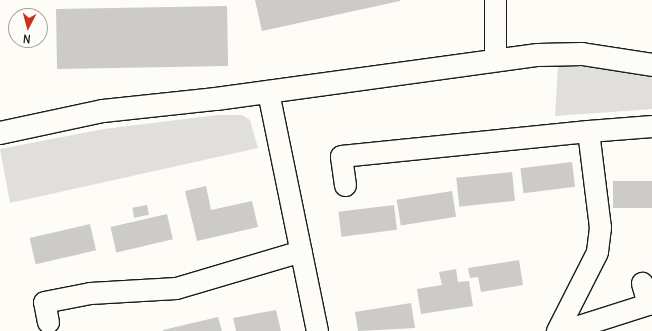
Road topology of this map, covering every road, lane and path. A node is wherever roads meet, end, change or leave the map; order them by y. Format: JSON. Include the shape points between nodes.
{"nodes":[{"id":1,"x":495,"y":0,"type":"edge"},
{"id":2,"x":495,"y":60,"type":"junction"},
{"id":3,"x":652,"y":65,"type":"edge"},
{"id":4,"x":268,"y":92,"type":"junction"},
{"id":5,"x":652,"y":126,"type":"edge"},
{"id":6,"x":588,"y":131,"type":"junction"},
{"id":7,"x":0,"y":133,"type":"edge"},
{"id":8,"x":345,"y":186,"type":"dead end"},
{"id":9,"x":301,"y":251,"type":"junction"},
{"id":10,"x":642,"y":282,"type":"dead end"},
{"id":11,"x":48,"y":322,"type":"dead end"},
{"id":12,"x":318,"y":331,"type":"edge"},
{"id":13,"x":557,"y":331,"type":"edge"},
{"id":14,"x":563,"y":331,"type":"edge"}],
"edges":[{"from":1,"to":2,"type":"street"},
{"from":2,"to":3,"type":"main road","via":[[582,54]]},
{"from":2,"to":4,"type":"main road"},
{"from":4,"to":7,"type":"main road","via":[[103,111]]},
{"from":4,"to":9,"type":"street"},
{"from":5,"to":6,"type":"street"},
{"from":6,"to":8,"type":"street","via":[[341,156]]},
{"from":6,"to":13,"type":"street","via":[[600,227],[597,252]]},
{"from":9,"to":11,"type":"street","via":[[176,288],[90,293],[44,302]]},
{"from":9,"to":12,"type":"street"},
{"from":10,"to":14,"type":"street","via":[[648,304]]}]}
